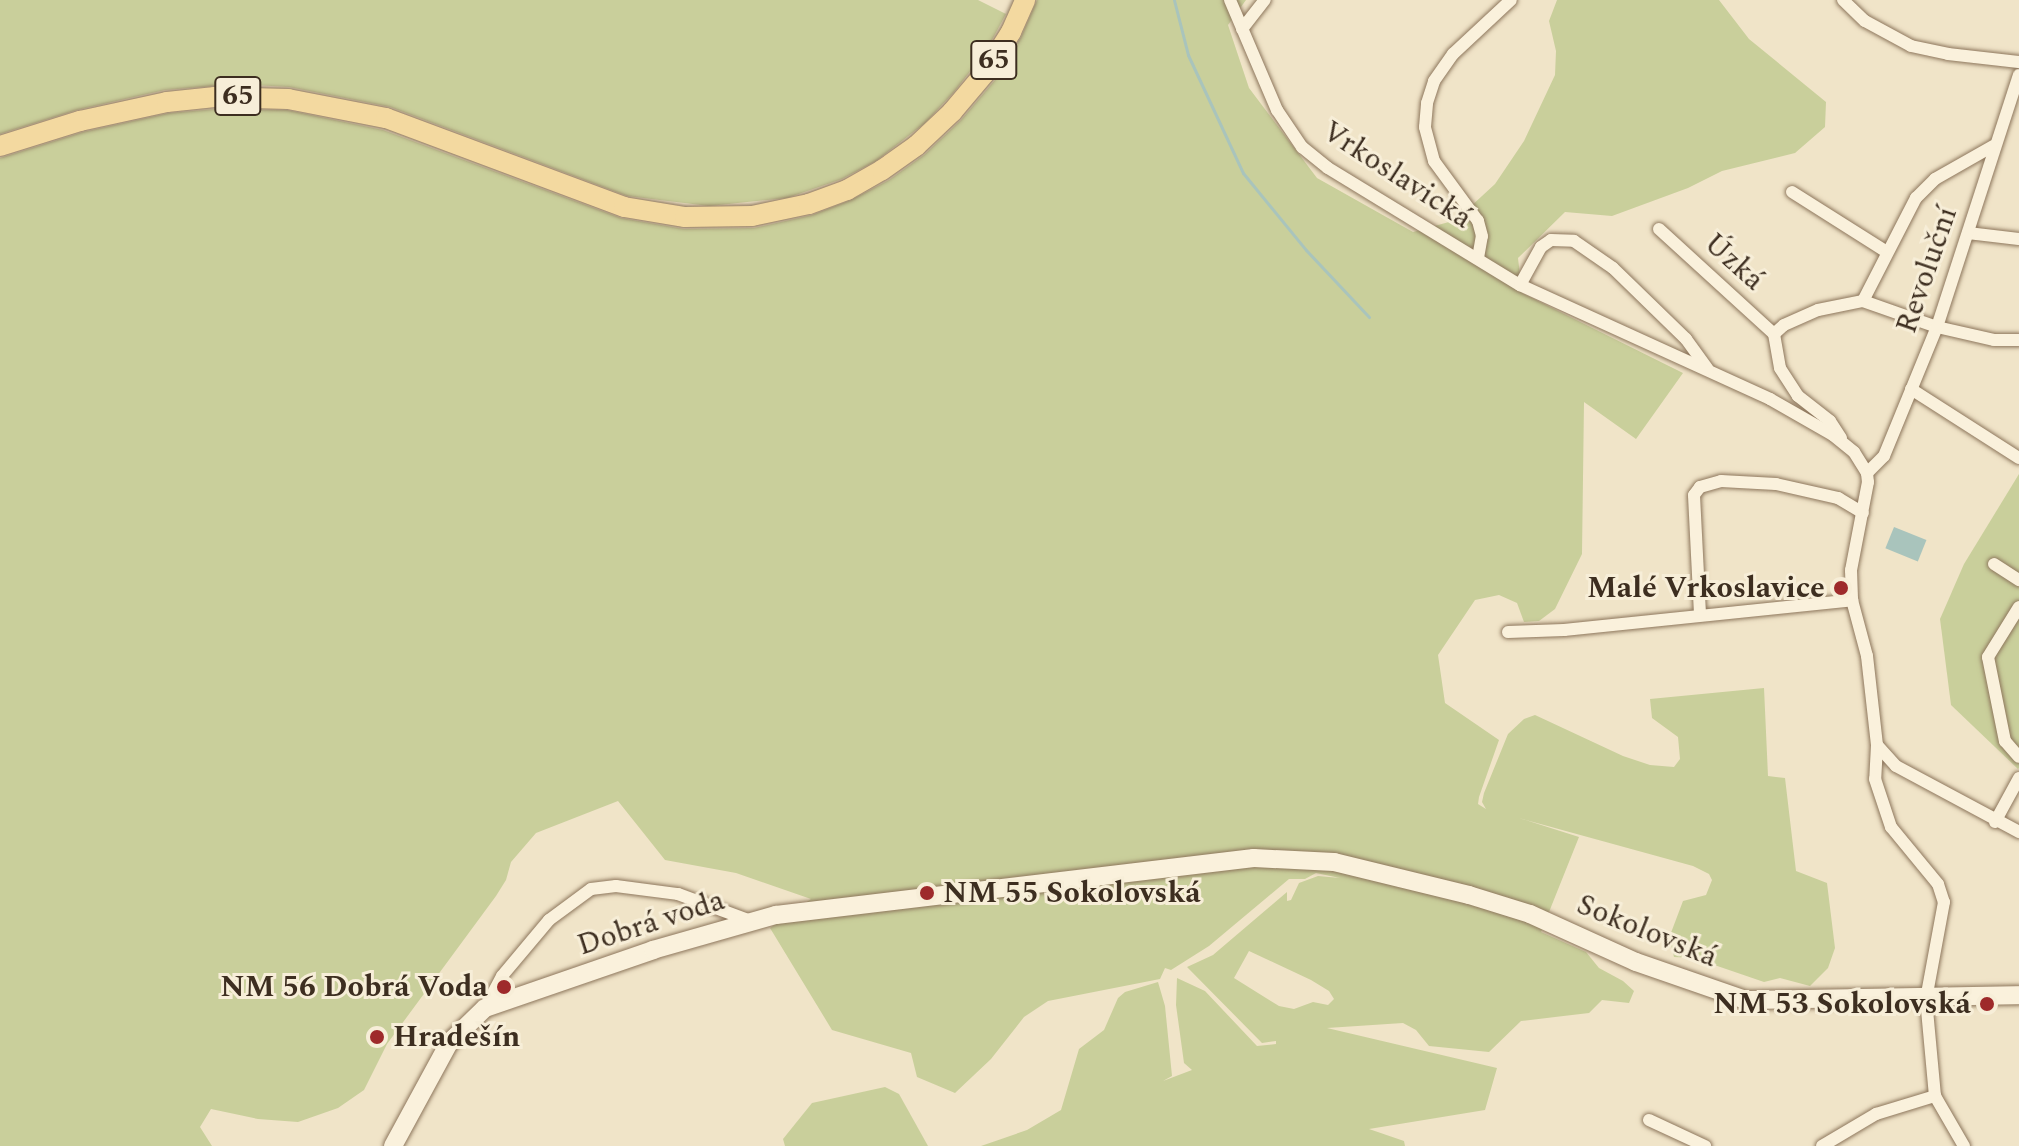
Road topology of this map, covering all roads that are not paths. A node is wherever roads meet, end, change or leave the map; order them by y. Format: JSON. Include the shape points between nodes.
{"nodes":[{"id":1,"x":1025,"y":0,"type":"edge"},
{"id":2,"x":1230,"y":0,"type":"edge"},
{"id":3,"x":1265,"y":0,"type":"edge"},
{"id":4,"x":1511,"y":0,"type":"edge"},
{"id":5,"x":1843,"y":0,"type":"edge"},
{"id":6,"x":1242,"y":29,"type":"junction"},
{"id":7,"x":2019,"y":62,"type":"edge"},
{"id":8,"x":2019,"y":75,"type":"edge"},
{"id":9,"x":0,"y":146,"type":"edge"},
{"id":10,"x":1993,"y":146,"type":"junction"},
{"id":11,"x":1792,"y":192,"type":"dead end"},
{"id":12,"x":1659,"y":229,"type":"dead end"},
{"id":13,"x":1968,"y":233,"type":"junction"},
{"id":14,"x":2019,"y":239,"type":"edge"},
{"id":15,"x":1887,"y":252,"type":"junction"},
{"id":16,"x":1478,"y":258,"type":"junction"},
{"id":17,"x":1520,"y":285,"type":"junction"},
{"id":18,"x":1863,"y":301,"type":"junction"},
{"id":19,"x":1937,"y":327,"type":"junction"},
{"id":20,"x":1774,"y":334,"type":"junction"},
{"id":21,"x":2019,"y":340,"type":"edge"},
{"id":22,"x":1710,"y":371,"type":"junction"},
{"id":23,"x":1911,"y":389,"type":"junction"},
{"id":24,"x":1845,"y":444,"type":"junction"},
{"id":25,"x":2019,"y":458,"type":"edge"},
{"id":26,"x":1867,"y":473,"type":"junction"},
{"id":27,"x":1863,"y":513,"type":"junction"},
{"id":28,"x":1994,"y":564,"type":"dead end"},
{"id":29,"x":2019,"y":580,"type":"edge"},
{"id":30,"x":1852,"y":600,"type":"junction"},
{"id":31,"x":2019,"y":607,"type":"edge"},
{"id":32,"x":1700,"y":614,"type":"junction"},
{"id":33,"x":1508,"y":632,"type":"dead end"},
{"id":34,"x":1877,"y":745,"type":"junction"},
{"id":35,"x":2019,"y":757,"type":"edge"},
{"id":36,"x":2019,"y":778,"type":"edge"},
{"id":37,"x":1995,"y":822,"type":"junction"},
{"id":38,"x":2019,"y":832,"type":"edge"},
{"id":39,"x":751,"y":921,"type":"junction"},
{"id":40,"x":2019,"y":995,"type":"edge"},
{"id":41,"x":1926,"y":999,"type":"junction"},
{"id":42,"x":485,"y":1008,"type":"junction"},
{"id":43,"x":1935,"y":1096,"type":"junction"},
{"id":44,"x":1649,"y":1120,"type":"dead end"},
{"id":45,"x":393,"y":1146,"type":"edge"},
{"id":46,"x":1705,"y":1146,"type":"edge"},
{"id":47,"x":1822,"y":1146,"type":"edge"},
{"id":48,"x":1964,"y":1146,"type":"edge"}],
"edges":[{"from":1,"to":9,"type":"main road","number":"65","via":[[996,57],[952,112],[900,158],[847,190],[790,209],[685,217],[624,207],[386,118],[288,99],[239,96],[167,102]]},
{"from":2,"to":6,"type":"street","name":"Vrkoslavická"},
{"from":3,"to":6,"type":"street"},
{"from":4,"to":16,"type":"street","via":[[1453,54],[1434,81],[1427,103],[1425,127],[1434,161],[1478,221]]},
{"from":5,"to":7,"type":"street","via":[[1865,21],[1911,46]]},
{"from":6,"to":16,"type":"street","name":"Vrkoslavická","via":[[1277,110],[1302,147]]},
{"from":8,"to":10,"type":"street","name":"Revoluční"},
{"from":10,"to":13,"type":"street","name":"Revoluční"},
{"from":10,"to":15,"type":"street","via":[[1935,179],[1916,198]]},
{"from":11,"to":15,"type":"street"},
{"from":12,"to":20,"type":"street","name":"Úzká"},
{"from":13,"to":14,"type":"street"},
{"from":13,"to":19,"type":"street","name":"Revoluční"},
{"from":15,"to":18,"type":"street"},
{"from":16,"to":17,"type":"street","name":"Vrkoslavická"},
{"from":17,"to":22,"type":"street","name":"Vrkoslavická"},
{"from":17,"to":22,"type":"street","name":"Vrkoslavická","via":[[1541,247],[1551,240],[1574,241],[1613,268],[1686,339]]},
{"from":18,"to":19,"type":"street"},
{"from":18,"to":20,"type":"street","via":[[1818,310]]},
{"from":19,"to":21,"type":"street"},
{"from":19,"to":23,"type":"street","name":"Revoluční"},
{"from":20,"to":24,"type":"street","via":[[1780,368],[1792,387],[1830,421]]},
{"from":22,"to":24,"type":"street","name":"Vrkoslavická"},
{"from":23,"to":25,"type":"street"},
{"from":23,"to":26,"type":"street","name":"Revoluční","via":[[1884,456]]},
{"from":24,"to":26,"type":"street","name":"Vrkoslavická"},
{"from":26,"to":27,"type":"street"},
{"from":27,"to":30,"type":"street","via":[[1851,570]]},
{"from":27,"to":32,"type":"street","via":[[1838,498],[1776,484],[1721,481],[1700,487],[1694,495]]},
{"from":28,"to":29,"type":"street"},
{"from":30,"to":32,"type":"street"},
{"from":30,"to":34,"type":"street","via":[[1867,656]]},
{"from":31,"to":35,"type":"street","via":[[1988,657],[2005,741]]},
{"from":32,"to":33,"type":"street"},
{"from":34,"to":37,"type":"street","via":[[1896,766]]},
{"from":34,"to":41,"type":"street","via":[[1875,779],[1891,827],[1938,884],[1944,902]]},
{"from":36,"to":37,"type":"street"},
{"from":37,"to":38,"type":"street"},
{"from":39,"to":41,"type":"street","name":"Sokolovská","via":[[1254,858],[1310,858],[1530,914],[1636,962],[1746,1000]]},
{"from":39,"to":42,"type":"street","name":"Dobrá voda"},
{"from":39,"to":42,"type":"street","name":"Dobrá voda","via":[[678,894],[616,886],[591,889],[549,920],[502,976]]},
{"from":40,"to":41,"type":"street","name":"Sokolovská"},
{"from":41,"to":43,"type":"street"},
{"from":42,"to":45,"type":"street","name":"Dobrá voda","via":[[449,1043]]},
{"from":43,"to":47,"type":"street","via":[[1876,1114]]},
{"from":43,"to":48,"type":"street"},
{"from":44,"to":46,"type":"street"}]}
